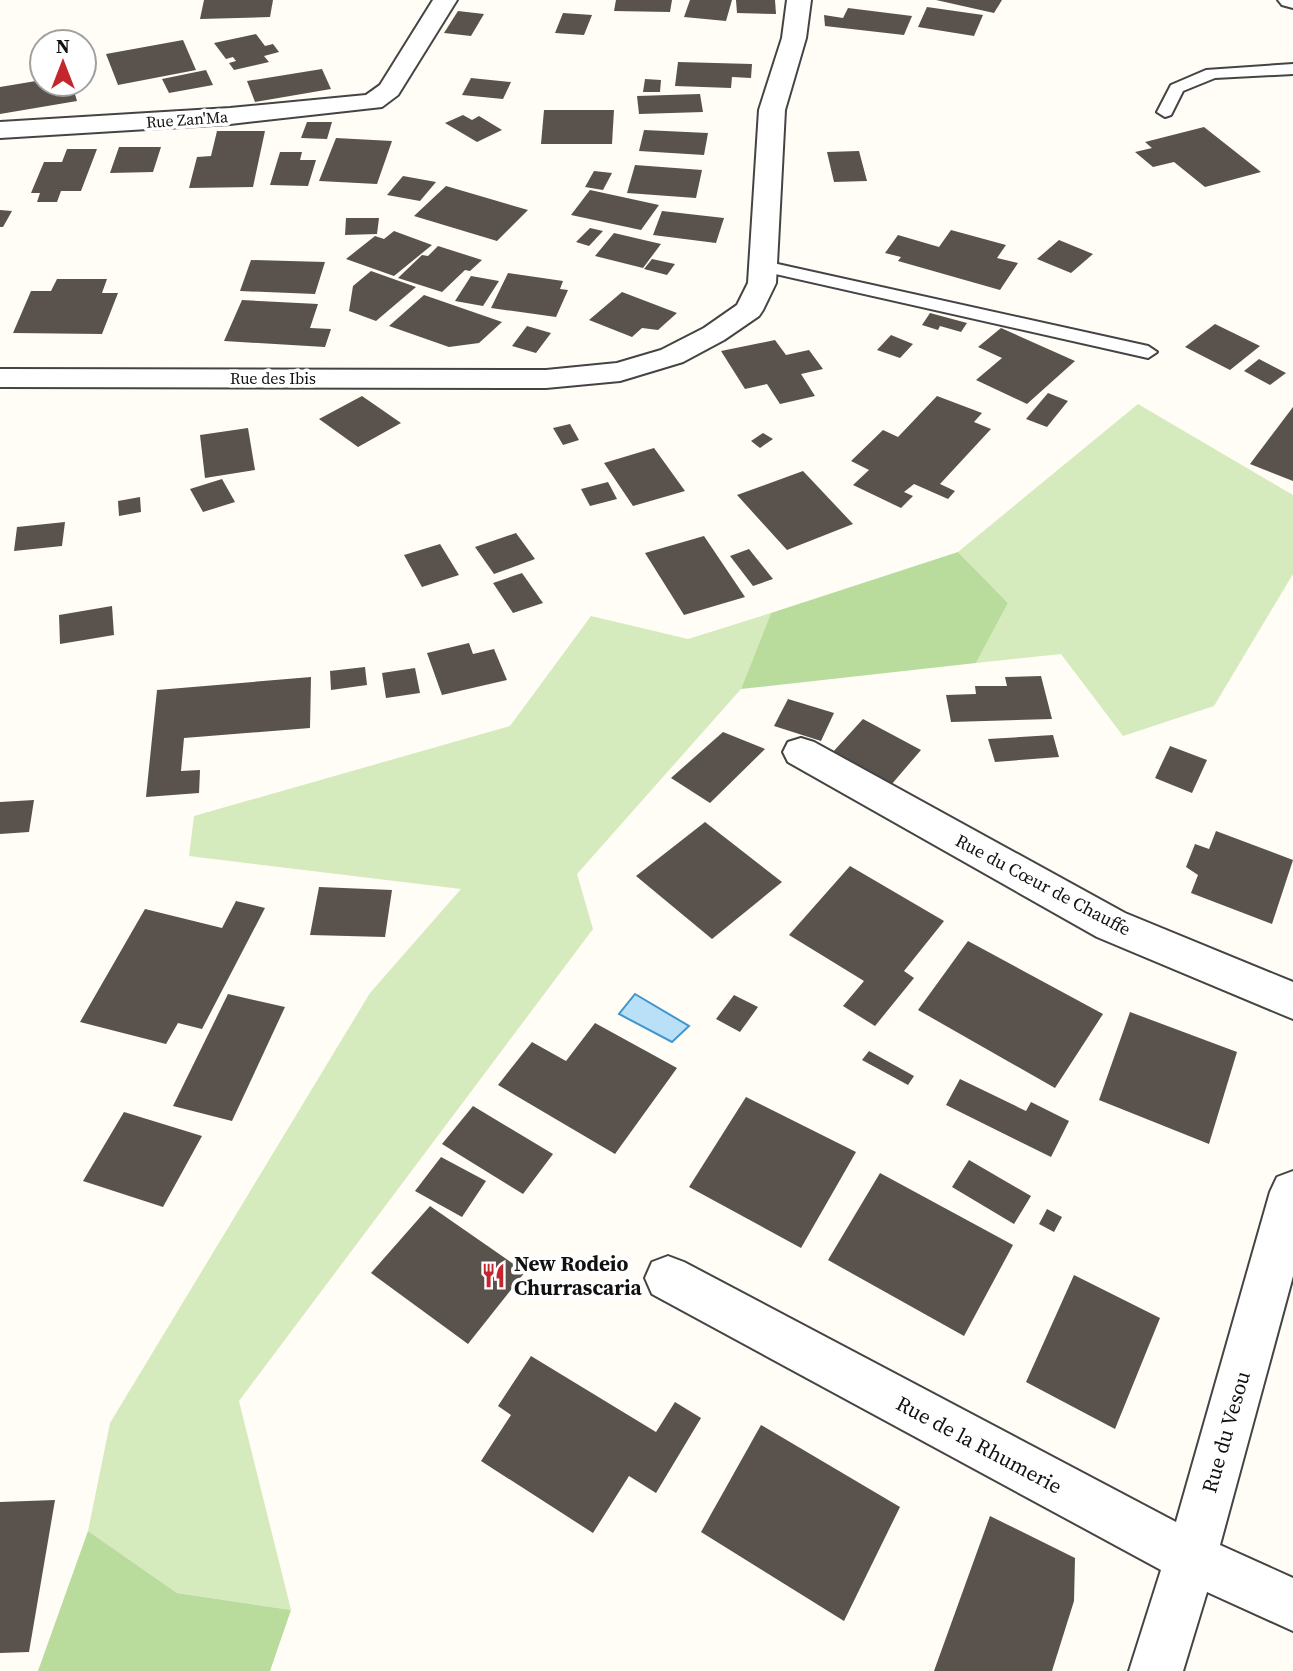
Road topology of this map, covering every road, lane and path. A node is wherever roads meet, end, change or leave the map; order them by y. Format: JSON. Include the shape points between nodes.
{"nodes":[{"id":1,"x":445,"y":0,"type":"edge"},
{"id":2,"x":799,"y":0,"type":"edge"},
{"id":3,"x":1293,"y":69,"type":"edge"},
{"id":4,"x":1165,"y":112,"type":"dead end"},
{"id":5,"x":0,"y":130,"type":"edge"},
{"id":6,"x":764,"y":266,"type":"junction"},
{"id":7,"x":1148,"y":352,"type":"dead end"},
{"id":8,"x":0,"y":378,"type":"edge"},
{"id":9,"x":801,"y":751,"type":"dead end"},
{"id":10,"x":1293,"y":1001,"type":"edge"},
{"id":11,"x":1293,"y":1192,"type":"edge"},
{"id":12,"x":668,"y":1278,"type":"dead end"},
{"id":13,"x":1191,"y":1558,"type":"junction"},
{"id":14,"x":1293,"y":1605,"type":"edge"},
{"id":15,"x":1156,"y":1671,"type":"edge"}],
"edges":[{"from":1,"to":5,"type":"street","name":"Rue Zan'Ma","via":[[390,90],[373,102],[230,117]]},
{"from":2,"to":6,"type":"street","name":"Rue des Ibis","via":[[794,38],[772,110]]},
{"from":3,"to":4,"type":"lane","via":[[1212,73],[1178,88]]},
{"from":6,"to":7,"type":"lane"},
{"from":6,"to":8,"type":"street","name":"Rue des Ibis","via":[[762,283],[748,310],[672,356],[620,372],[546,379]]},
{"from":9,"to":10,"type":"street","name":"Rue du Cœur de Chauffe","via":[[1111,925]]},
{"from":11,"to":13,"type":"street","name":"Rue du Vesou"},
{"from":12,"to":13,"type":"street","name":"Rue de la Rhumerie"},
{"from":13,"to":14,"type":"street","name":"Rue de la Rhumerie"},
{"from":13,"to":15,"type":"street","name":"Rue du Vesou"}]}
